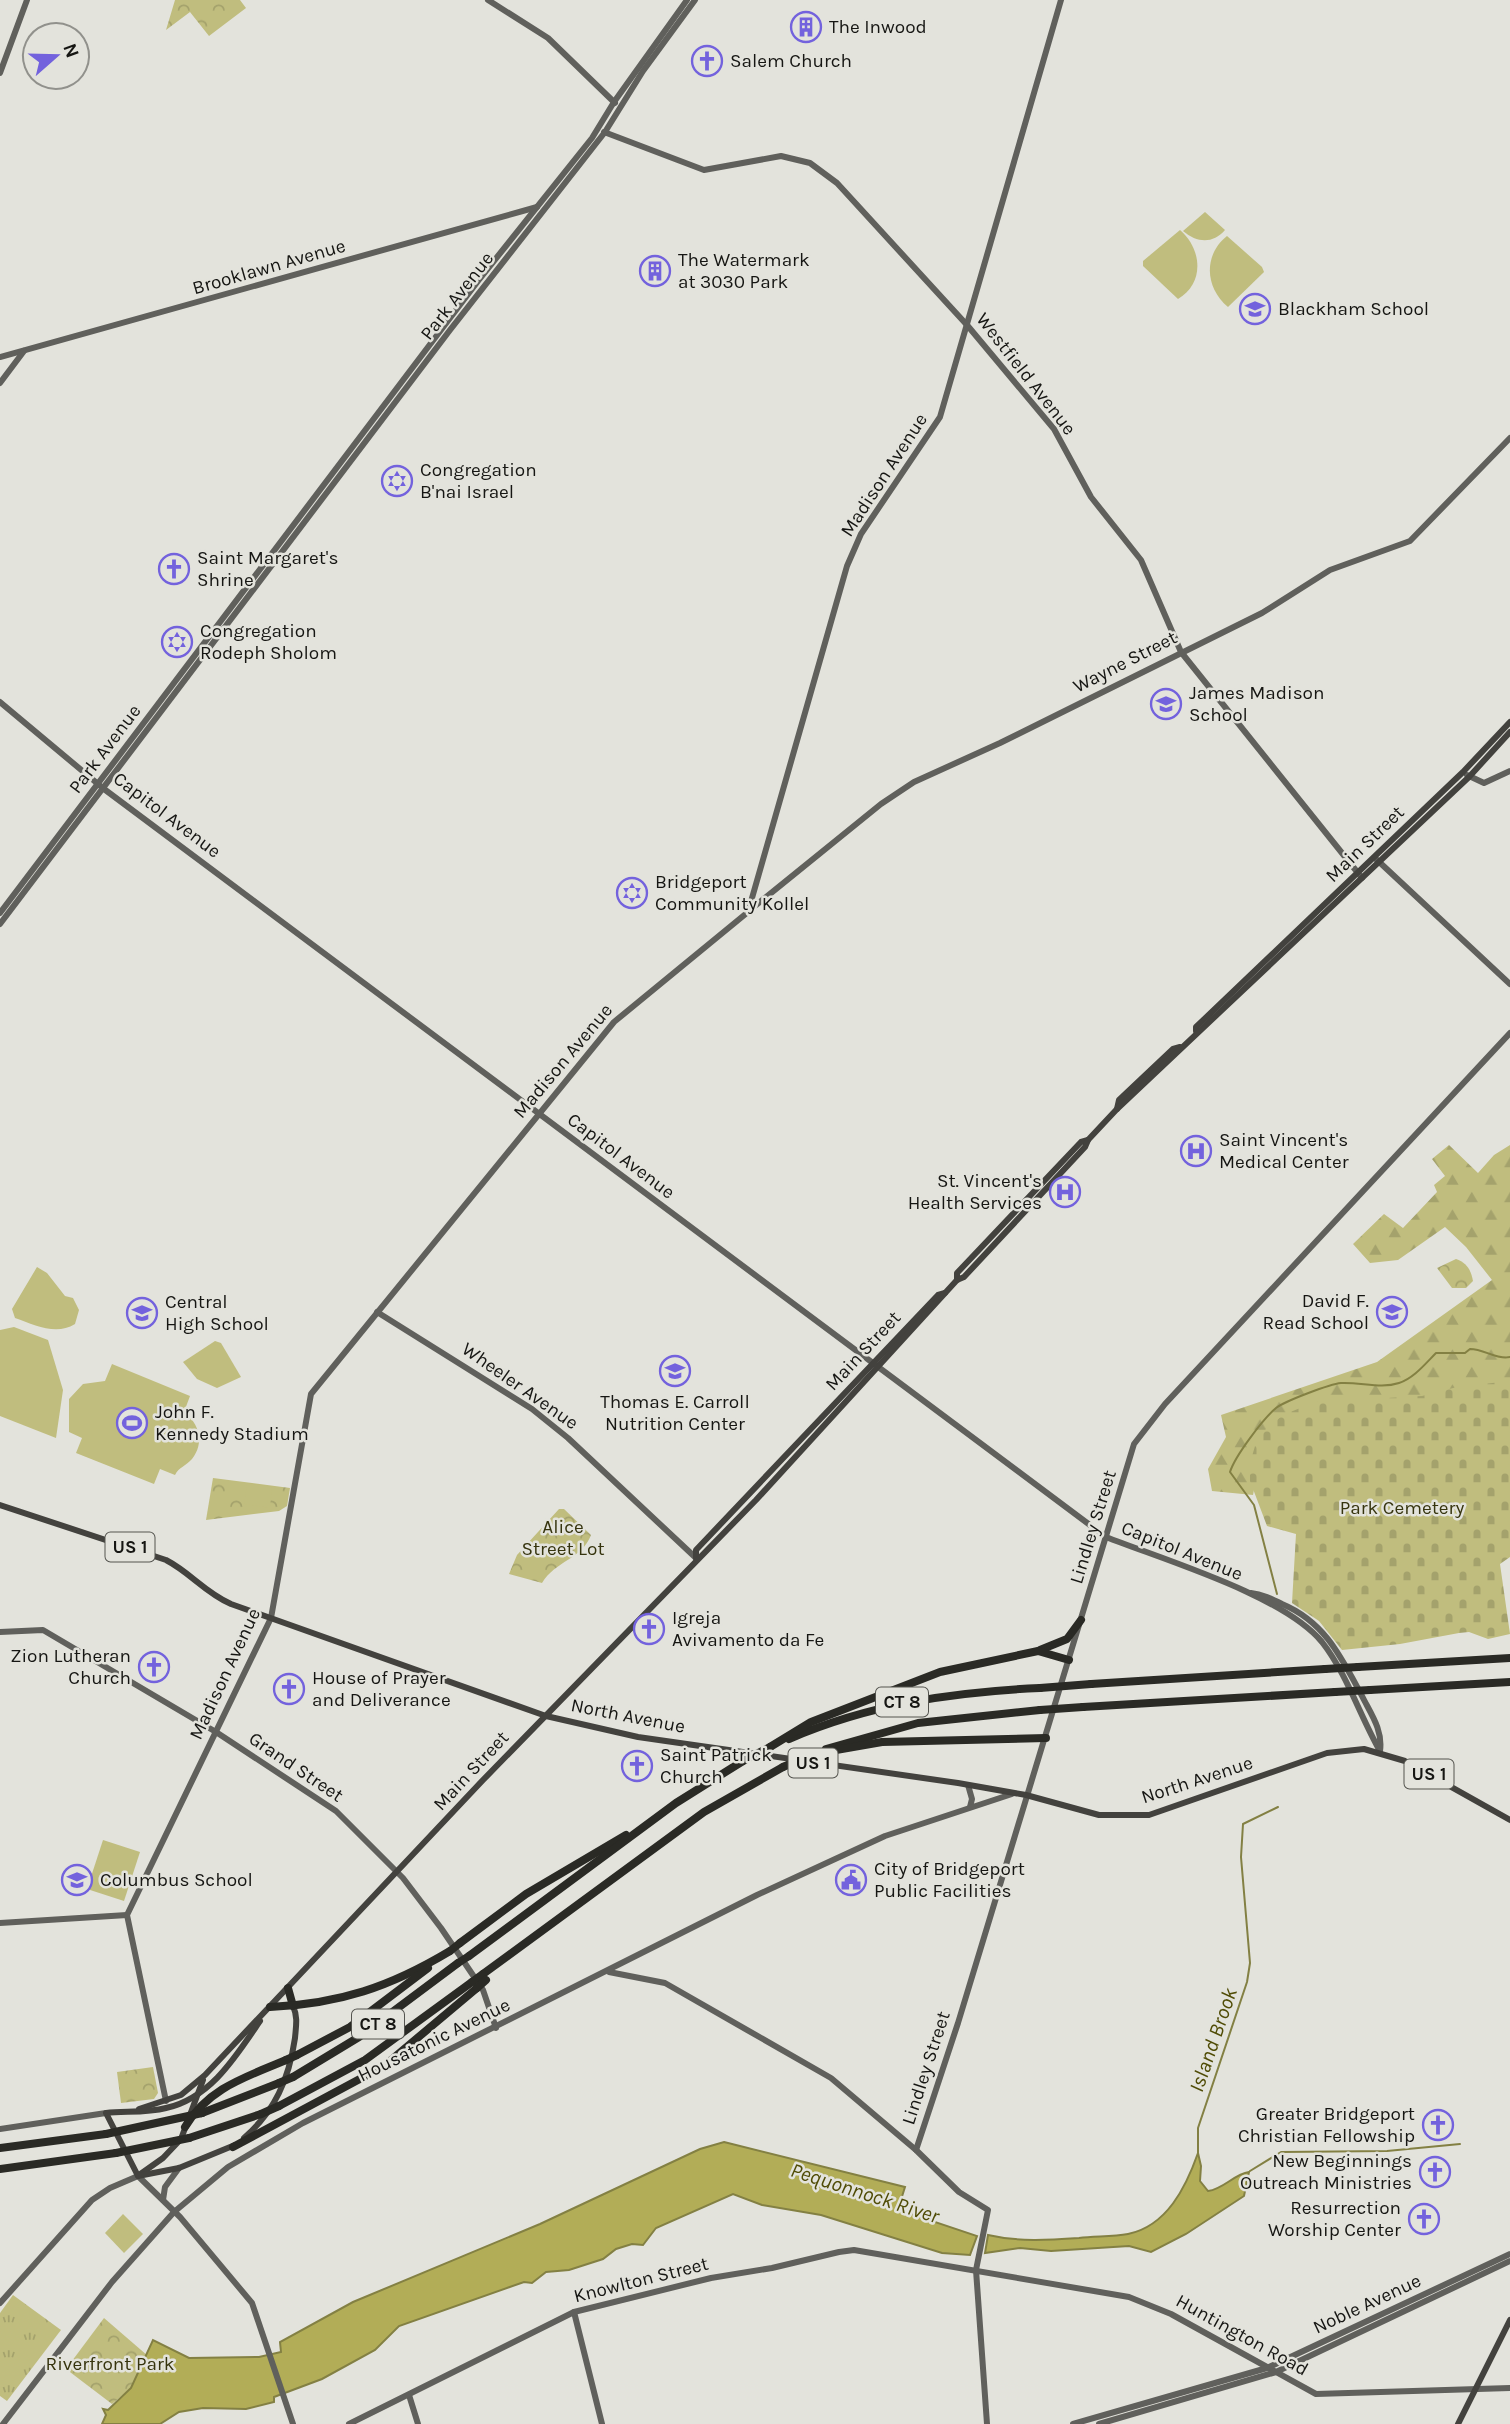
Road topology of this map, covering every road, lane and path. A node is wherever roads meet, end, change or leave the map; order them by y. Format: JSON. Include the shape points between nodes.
{"nodes":[{"id":1,"x":27,"y":0,"type":"edge"},
{"id":2,"x":488,"y":0,"type":"edge"},
{"id":3,"x":687,"y":0,"type":"edge"},
{"id":4,"x":695,"y":0,"type":"edge"},
{"id":5,"x":1061,"y":0,"type":"edge"},
{"id":6,"x":0,"y":73,"type":"edge"},
{"id":7,"x":616,"y":105,"type":"junction"},
{"id":8,"x":601,"y":130,"type":"junction"},
{"id":9,"x":536,"y":207,"type":"junction"},
{"id":10,"x":546,"y":209,"type":"junction"},
{"id":11,"x":967,"y":325,"type":"junction"},
{"id":12,"x":24,"y":351,"type":"junction"},
{"id":13,"x":0,"y":357,"type":"edge"},
{"id":14,"x":0,"y":383,"type":"edge"},
{"id":15,"x":1510,"y":438,"type":"edge"},
{"id":16,"x":323,"y":492,"type":"junction"},
{"id":17,"x":1181,"y":652,"type":"junction"},
{"id":18,"x":0,"y":702,"type":"edge"},
{"id":19,"x":1510,"y":722,"type":"edge"},
{"id":20,"x":1510,"y":732,"type":"edge"},
{"id":21,"x":1510,"y":771,"type":"edge"},
{"id":22,"x":1463,"y":772,"type":"junction"},
{"id":23,"x":1469,"y":777,"type":"junction"},
{"id":24,"x":101,"y":787,"type":"junction"},
{"id":25,"x":1376,"y":860,"type":"junction"},
{"id":26,"x":1360,"y":876,"type":"junction"},
{"id":27,"x":748,"y":912,"type":"junction"},
{"id":28,"x":0,"y":913,"type":"edge"},
{"id":29,"x":0,"y":924,"type":"edge"},
{"id":30,"x":1510,"y":984,"type":"edge"},
{"id":31,"x":1510,"y":1033,"type":"edge"},
{"id":32,"x":539,"y":1114,"type":"junction"},
{"id":33,"x":377,"y":1312,"type":"junction"},
{"id":34,"x":875,"y":1367,"type":"junction"},
{"id":35,"x":0,"y":1505,"type":"edge"},
{"id":36,"x":1106,"y":1537,"type":"junction"},
{"id":37,"x":696,"y":1558,"type":"junction"},
{"id":38,"x":271,"y":1618,"type":"junction"},
{"id":39,"x":1081,"y":1620,"type":"junction"},
{"id":40,"x":0,"y":1632,"type":"edge"},
{"id":41,"x":1038,"y":1651,"type":"junction"},
{"id":42,"x":1510,"y":1656,"type":"edge"},
{"id":43,"x":1069,"y":1660,"type":"junction"},
{"id":44,"x":1510,"y":1682,"type":"edge"},
{"id":45,"x":546,"y":1716,"type":"junction"},
{"id":46,"x":216,"y":1732,"type":"junction"},
{"id":47,"x":1046,"y":1738,"type":"junction"},
{"id":48,"x":770,"y":1747,"type":"junction"},
{"id":49,"x":1380,"y":1751,"type":"junction"},
{"id":50,"x":813,"y":1754,"type":"junction"},
{"id":51,"x":968,"y":1785,"type":"junction"},
{"id":52,"x":1012,"y":1794,"type":"junction"},
{"id":53,"x":1026,"y":1795,"type":"junction"},
{"id":54,"x":970,"y":1807,"type":"junction"},
{"id":55,"x":662,"y":1814,"type":"junction"},
{"id":56,"x":1510,"y":1820,"type":"edge"},
{"id":57,"x":396,"y":1871,"type":"junction"},
{"id":58,"x":127,"y":1915,"type":"junction"},
{"id":59,"x":0,"y":1923,"type":"edge"},
{"id":60,"x":450,"y":1951,"type":"junction"},
{"id":61,"x":607,"y":1972,"type":"junction"},
{"id":62,"x":474,"y":1985,"type":"junction"},
{"id":63,"x":288,"y":1988,"type":"junction"},
{"id":64,"x":293,"y":2006,"type":"junction"},
{"id":65,"x":270,"y":2007,"type":"junction"},
{"id":66,"x":496,"y":2028,"type":"junction"},
{"id":67,"x":205,"y":2076,"type":"junction"},
{"id":68,"x":196,"y":2095,"type":"junction"},
{"id":69,"x":167,"y":2105,"type":"junction"},
{"id":70,"x":106,"y":2113,"type":"junction"},
{"id":71,"x":185,"y":2127,"type":"junction"},
{"id":72,"x":0,"y":2129,"type":"edge"},
{"id":73,"x":233,"y":2147,"type":"junction"},
{"id":74,"x":0,"y":2148,"type":"edge"},
{"id":75,"x":916,"y":2150,"type":"junction"},
{"id":76,"x":179,"y":2168,"type":"junction"},
{"id":77,"x":0,"y":2169,"type":"edge"},
{"id":78,"x":138,"y":2176,"type":"junction"},
{"id":79,"x":163,"y":2200,"type":"junction"},
{"id":80,"x":174,"y":2212,"type":"junction"},
{"id":81,"x":1510,"y":2254,"type":"edge"},
{"id":82,"x":1510,"y":2261,"type":"edge"},
{"id":83,"x":976,"y":2266,"type":"junction"},
{"id":84,"x":962,"y":2269,"type":"joint"},
{"id":85,"x":0,"y":2303,"type":"edge"},
{"id":86,"x":575,"y":2312,"type":"junction"},
{"id":87,"x":1510,"y":2320,"type":"edge"},
{"id":88,"x":1267,"y":2368,"type":"junction"},
{"id":89,"x":1276,"y":2372,"type":"junction"},
{"id":90,"x":1475,"y":2389,"type":"junction"},
{"id":91,"x":1510,"y":2389,"type":"edge"},
{"id":92,"x":409,"y":2395,"type":"junction"},
{"id":93,"x":3,"y":2424,"type":"edge"},
{"id":94,"x":293,"y":2424,"type":"edge"},
{"id":95,"x":349,"y":2424,"type":"edge"},
{"id":96,"x":418,"y":2424,"type":"edge"},
{"id":97,"x":602,"y":2424,"type":"edge"},
{"id":98,"x":987,"y":2424,"type":"edge"},
{"id":99,"x":1073,"y":2424,"type":"edge"},
{"id":100,"x":1099,"y":2424,"type":"edge"},
{"id":101,"x":1458,"y":2424,"type":"edge"}],
"edges":[{"from":1,"to":6,"type":"main road"},
{"from":2,"to":7,"type":"main road","via":[[548,38]]},
{"from":3,"to":7,"type":"main road","name":"Park Avenue"},
{"from":4,"to":7,"type":"main road","name":"Park Avenue"},
{"from":5,"to":11,"type":"main road","name":"Madison Avenue"},
{"from":7,"to":8,"type":"main road","name":"Park Avenue"},
{"from":8,"to":9,"type":"main road","name":"Park Avenue"},
{"from":8,"to":10,"type":"main road","name":"Park Avenue"},
{"from":8,"to":11,"type":"main road","name":"Westfield Avenue","via":[[704,170],[781,156],[820,169]]},
{"from":9,"to":10,"type":"main road","name":"Brooklawn Avenue"},
{"from":9,"to":12,"type":"main road","name":"Brooklawn Avenue"},
{"from":9,"to":16,"type":"main road","name":"Park Avenue"},
{"from":10,"to":16,"type":"main road","name":"Park Avenue"},
{"from":11,"to":17,"type":"main road","name":"Westfield Avenue","via":[[1054,429],[1091,497],[1141,560]]},
{"from":11,"to":27,"type":"main road","name":"Madison Avenue","via":[[940,417],[860,534],[847,566]]},
{"from":12,"to":13,"type":"main road","name":"Brooklawn Avenue"},
{"from":12,"to":14,"type":"main road"},
{"from":15,"to":17,"type":"main road","name":"Wayne Street","via":[[1410,541],[1329,570],[1262,613]]},
{"from":16,"to":24,"type":"main road","name":"Park Avenue"},
{"from":17,"to":26,"type":"main road","name":"Westfield Avenue"},
{"from":17,"to":27,"type":"main road","name":"Wayne Street","via":[[914,782]]},
{"from":18,"to":24,"type":"main road","name":"Capitol Avenue"},
{"from":19,"to":22,"type":"main road","name":"Main Street"},
{"from":20,"to":23,"type":"main road","name":"Main Street"},
{"from":21,"to":23,"type":"main road","via":[[1484,783]]},
{"from":22,"to":23,"type":"main road"},
{"from":22,"to":25,"type":"main road","name":"Main Street"},
{"from":23,"to":25,"type":"main road","name":"Main Street"},
{"from":24,"to":28,"type":"main road","name":"Park Avenue"},
{"from":24,"to":29,"type":"main road","name":"Park Avenue"},
{"from":24,"to":32,"type":"main road","name":"Capitol Avenue"},
{"from":25,"to":26,"type":"main road","name":"Main Street"},
{"from":25,"to":30,"type":"main road"},
{"from":26,"to":34,"type":"main road","name":"Main Street","via":[[1119,1100],[1117,1109],[1069,1165]]},
{"from":27,"to":32,"type":"main road","name":"Madison Avenue","via":[[614,1022]]},
{"from":31,"to":36,"type":"main road","name":"Lindley Street","via":[[1165,1404],[1134,1444]]},
{"from":32,"to":33,"type":"main road","name":"Madison Avenue"},
{"from":32,"to":34,"type":"main road","name":"Capitol Avenue"},
{"from":33,"to":37,"type":"main road","name":"Wheeler Avenue","via":[[532,1409]]},
{"from":33,"to":38,"type":"main road","name":"Madison Avenue","via":[[311,1394]]},
{"from":34,"to":36,"type":"main road","name":"Capitol Avenue"},
{"from":34,"to":37,"type":"main road","name":"Main Street","via":[[696,1550]]},
{"from":35,"to":38,"type":"main road","name":"North Avenue","number":"US 1","via":[[166,1560],[206,1592]]},
{"from":36,"to":39,"type":"main road","name":"Lindley Street"},
{"from":36,"to":49,"type":"main road","name":"Capitol Avenue","via":[[1293,1608],[1319,1626],[1336,1646],[1376,1723]]},
{"from":37,"to":45,"type":"main road","name":"Main Street"},
{"from":38,"to":45,"type":"main road","name":"North Avenue","number":"US 1"},
{"from":38,"to":46,"type":"main road","name":"Madison Avenue"},
{"from":39,"to":41,"type":"highway","via":[[1067,1639]]},
{"from":39,"to":43,"type":"main road","name":"Lindley Street"},
{"from":40,"to":46,"type":"main road","name":"Grand Street","via":[[43,1630]]},
{"from":41,"to":43,"type":"highway"},
{"from":41,"to":48,"type":"highway","via":[[931,1675],[811,1722]]},
{"from":42,"to":48,"type":"highway","number":"CT 8","bridge":true,"via":[[951,1694],[825,1724]]},
{"from":43,"to":47,"type":"main road","name":"Lindley Street"},
{"from":44,"to":50,"type":"highway","number":"CT 8","bridge":true,"via":[[1040,1710],[918,1723]]},
{"from":45,"to":51,"type":"main road","name":"North Avenue","number":"US 1","via":[[638,1737]]},
{"from":45,"to":57,"type":"main road","name":"Main Street"},
{"from":46,"to":57,"type":"main road","name":"Grand Street","via":[[335,1811]]},
{"from":46,"to":58,"type":"main road","name":"Madison Avenue"},
{"from":47,"to":50,"type":"highway","via":[[882,1742]]},
{"from":47,"to":53,"type":"main road","name":"Lindley Street"},
{"from":48,"to":55,"type":"highway","number":"CT 8","bridge":true,"via":[[716,1776]]},
{"from":49,"to":53,"type":"main road","name":"North Avenue","number":"US 1","via":[[1327,1752],[1149,1815],[1099,1815]]},
{"from":49,"to":56,"type":"main road","name":"North Avenue","number":"US 1"},
{"from":50,"to":62,"type":"highway","number":"CT 8","bridge":true,"via":[[713,1806]]},
{"from":51,"to":52,"type":"main road","name":"North Avenue","number":"US 1"},
{"from":51,"to":54,"type":"main road"},
{"from":52,"to":53,"type":"main road","name":"North Avenue","number":"US 1"},
{"from":52,"to":54,"type":"main road","name":"Housatonic Avenue"},
{"from":53,"to":75,"type":"main road","name":"Lindley Street"},
{"from":54,"to":61,"type":"main road","name":"Housatonic Avenue","via":[[885,1836]]},
{"from":55,"to":60,"type":"highway","bridge":true,"via":[[506,1909]]},
{"from":55,"to":74,"type":"highway","number":"CT 8","bridge":true,"via":[[367,2032],[293,2077],[202,2113],[106,2134]]},
{"from":57,"to":63,"type":"main road","name":"Main Street"},
{"from":57,"to":66,"type":"main road","name":"Grand Street","via":[[476,1978]]},
{"from":58,"to":59,"type":"main road"},
{"from":58,"to":69,"type":"main road"},
{"from":60,"to":64,"type":"highway","via":[[409,1974],[368,1989],[323,2004]]},
{"from":60,"to":71,"type":"highway","bridge":true,"via":[[350,2027],[215,2092]]},
{"from":61,"to":66,"type":"main road","name":"Housatonic Avenue"},
{"from":61,"to":75,"type":"main road","via":[[657,1981],[694,1997],[831,2078]]},
{"from":62,"to":73,"type":"highway","via":[[375,2072]]},
{"from":62,"to":77,"type":"highway","number":"CT 8","bridge":true,"via":[[365,2060],[261,2114],[188,2138]]},
{"from":63,"to":64,"type":"highway"},
{"from":63,"to":65,"type":"main road","name":"Main Street"},
{"from":64,"to":65,"type":"highway"},
{"from":64,"to":73,"type":"main road","name":"Main Street","via":[[297,2023],[288,2077],[262,2121]]},
{"from":65,"to":67,"type":"main road","name":"Main Street"},
{"from":65,"to":68,"type":"main road","name":"Main Street","via":[[216,2081]]},
{"from":66,"to":80,"type":"main road","name":"Housatonic Avenue","via":[[258,2148],[228,2166]]},
{"from":67,"to":68,"type":"main road","name":"Main Street"},
{"from":67,"to":69,"type":"main road","name":"Main Street"},
{"from":68,"to":69,"type":"main road","name":"Main Street"},
{"from":68,"to":71,"type":"main road","name":"Main Street"},
{"from":69,"to":70,"type":"main road"},
{"from":70,"to":72,"type":"main road"},
{"from":70,"to":78,"type":"main road"},
{"from":71,"to":78,"type":"main road","name":"Main Street","via":[[171,2151]]},
{"from":73,"to":76,"type":"main road","name":"Main Street"},
{"from":75,"to":83,"type":"main road","via":[[987,2213]]},
{"from":76,"to":78,"type":"main road","name":"Main Street"},
{"from":76,"to":79,"type":"main road"},
{"from":78,"to":79,"type":"main road"},
{"from":78,"to":85,"type":"main road","name":"Main Street","via":[[92,2200]]},
{"from":79,"to":80,"type":"main road"},
{"from":80,"to":93,"type":"main road","name":"Housatonic Avenue","via":[[112,2283]]},
{"from":80,"to":94,"type":"main road","via":[[248,2296]]},
{"from":81,"to":88,"type":"main road","name":"Noble Avenue"},
{"from":82,"to":89,"type":"main road","name":"Noble Avenue"},
{"from":83,"to":84,"type":"main road","name":"Huntington Road"},
{"from":83,"to":88,"type":"main road","name":"Huntington Road","via":[[1129,2297],[1171,2314]]},
{"from":83,"to":98,"type":"main road"},
{"from":84,"to":86,"type":"main road","name":"Knowlton Street","via":[[854,2250],[711,2278]]},
{"from":86,"to":92,"type":"main road","name":"Knowlton Street"},
{"from":86,"to":97,"type":"main road"},
{"from":87,"to":90,"type":"main road"},
{"from":88,"to":89,"type":"main road","name":"Huntington Road"},
{"from":88,"to":99,"type":"main road","name":"Noble Avenue"},
{"from":89,"to":90,"type":"main road","name":"Huntington Road","via":[[1315,2394]]},
{"from":89,"to":100,"type":"main road","name":"Noble Avenue"},
{"from":90,"to":91,"type":"main road","name":"Huntington Road"},
{"from":90,"to":101,"type":"main road"},
{"from":92,"to":95,"type":"main road","name":"Knowlton Street"},
{"from":92,"to":96,"type":"main road"}]}
